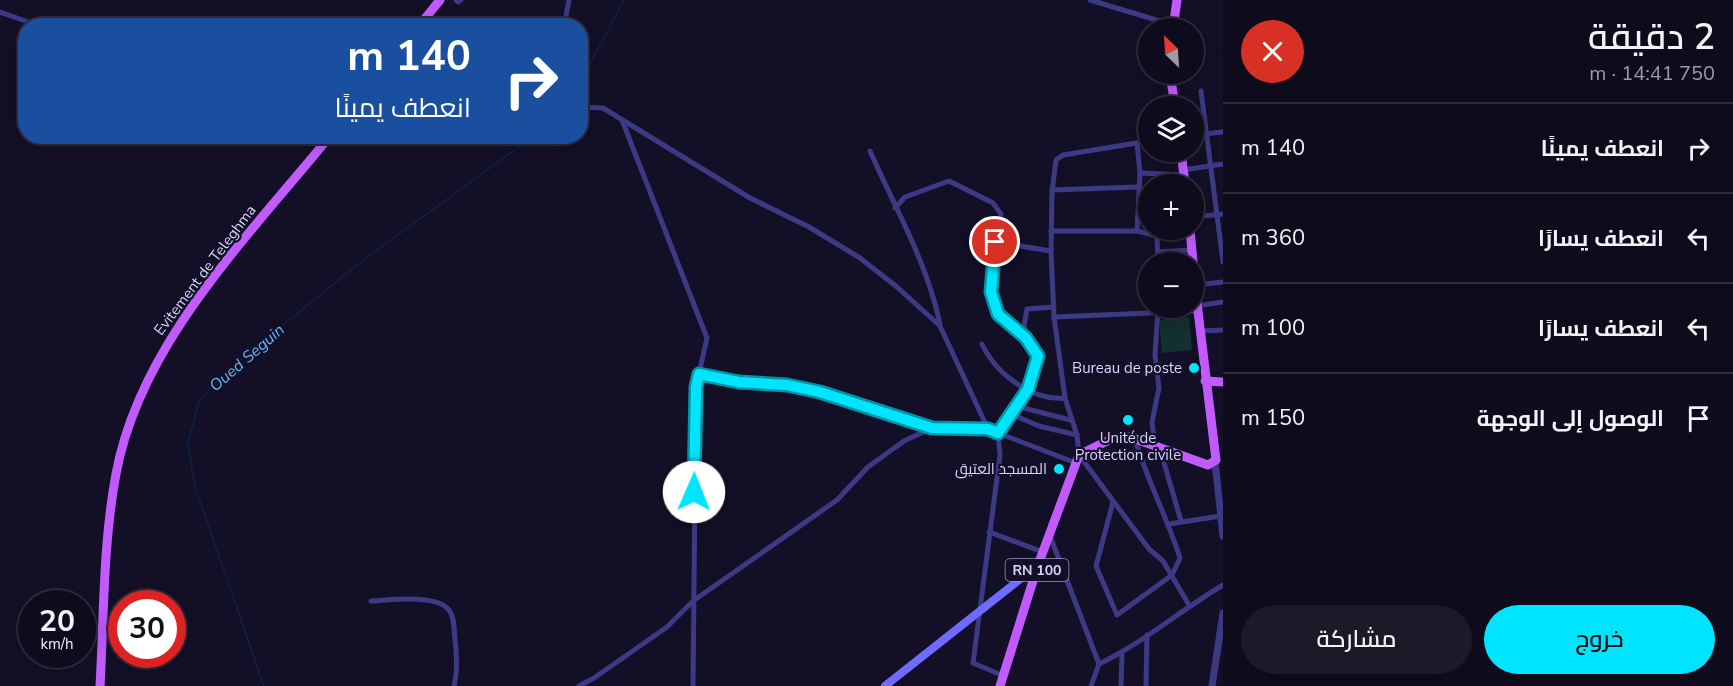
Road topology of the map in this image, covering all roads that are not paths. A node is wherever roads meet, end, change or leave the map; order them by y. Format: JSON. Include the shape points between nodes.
{"nodes":[{"id":1,"x":440,"y":0,"type":"edge"},
{"id":2,"x":456,"y":0,"type":"edge"},
{"id":3,"x":461,"y":0,"type":"edge"},
{"id":4,"x":569,"y":0,"type":"edge"},
{"id":5,"x":1090,"y":0,"type":"edge"},
{"id":6,"x":1177,"y":0,"type":"edge"},
{"id":7,"x":0,"y":12,"type":"edge"},
{"id":8,"x":18,"y":18,"type":"edge"},
{"id":9,"x":425,"y":18,"type":"edge"},
{"id":10,"x":566,"y":18,"type":"edge"},
{"id":11,"x":1145,"y":18,"type":"edge"},
{"id":12,"x":1174,"y":18,"type":"edge"},
{"id":13,"x":1201,"y":92,"type":"dead end"},
{"id":14,"x":588,"y":107,"type":"edge"},
{"id":15,"x":621,"y":119,"type":"junction"},
{"id":16,"x":1223,"y":132,"type":"edge"},
{"id":17,"x":1204,"y":134,"type":"edge"},
{"id":18,"x":1207,"y":134,"type":"junction"},
{"id":19,"x":1137,"y":143,"type":"joint"},
{"id":20,"x":324,"y":144,"type":"edge"},
{"id":21,"x":870,"y":151,"type":"dead end"},
{"id":22,"x":1223,"y":164,"type":"edge"},
{"id":23,"x":1211,"y":165,"type":"junction"},
{"id":24,"x":1140,"y":173,"type":"joint"},
{"id":25,"x":1151,"y":174,"type":"edge"},
{"id":26,"x":1191,"y":174,"type":"edge"},
{"id":27,"x":1138,"y":187,"type":"joint"},
{"id":28,"x":1052,"y":190,"type":"junction"},
{"id":29,"x":895,"y":208,"type":"junction"},
{"id":30,"x":1221,"y":214,"type":"edge"},
{"id":31,"x":1204,"y":216,"type":"edge"},
{"id":32,"x":1051,"y":231,"type":"junction"},
{"id":33,"x":1137,"y":231,"type":"joint"},
{"id":34,"x":1157,"y":240,"type":"edge"},
{"id":35,"x":1191,"y":240,"type":"edge"},
{"id":36,"x":1222,"y":240,"type":"edge"},
{"id":37,"x":995,"y":242,"type":"junction"},
{"id":38,"x":1192,"y":250,"type":"joint"},
{"id":39,"x":1051,"y":251,"type":"junction"},
{"id":40,"x":1158,"y":252,"type":"joint"},
{"id":41,"x":1223,"y":262,"type":"edge"},
{"id":42,"x":1223,"y":282,"type":"edge"},
{"id":43,"x":1204,"y":284,"type":"edge"},
{"id":44,"x":1223,"y":302,"type":"edge"},
{"id":45,"x":1054,"y":306,"type":"junction"},
{"id":46,"x":1204,"y":306,"type":"edge"},
{"id":47,"x":1138,"y":312,"type":"edge"},
{"id":48,"x":1054,"y":317,"type":"junction"},
{"id":49,"x":1158,"y":318,"type":"edge"},
{"id":50,"x":1198,"y":318,"type":"edge"},
{"id":51,"x":940,"y":326,"type":"junction"},
{"id":52,"x":1223,"y":330,"type":"edge"},
{"id":53,"x":1199,"y":331,"type":"junction"},
{"id":54,"x":1026,"y":338,"type":"junction"},
{"id":55,"x":982,"y":344,"type":"dead end"},
{"id":56,"x":699,"y":374,"type":"junction"},
{"id":57,"x":1205,"y":381,"type":"junction"},
{"id":58,"x":1223,"y":382,"type":"edge"},
{"id":59,"x":1028,"y":389,"type":"junction"},
{"id":60,"x":1065,"y":398,"type":"junction"},
{"id":61,"x":1016,"y":406,"type":"junction"},
{"id":62,"x":1011,"y":414,"type":"junction"},
{"id":63,"x":1070,"y":420,"type":"junction"},
{"id":64,"x":932,"y":428,"type":"junction"},
{"id":65,"x":988,"y":429,"type":"junction"},
{"id":66,"x":998,"y":433,"type":"junction"},
{"id":67,"x":1077,"y":435,"type":"junction"},
{"id":68,"x":1135,"y":439,"type":"junction"},
{"id":69,"x":1158,"y":448,"type":"junction"},
{"id":70,"x":1077,"y":459,"type":"junction"},
{"id":71,"x":1215,"y":462,"type":"junction"},
{"id":72,"x":1113,"y":502,"type":"junction"},
{"id":73,"x":1221,"y":516,"type":"junction"},
{"id":74,"x":1181,"y":521,"type":"junction"},
{"id":75,"x":1169,"y":524,"type":"junction"},
{"id":76,"x":989,"y":532,"type":"junction"},
{"id":77,"x":1223,"y":535,"type":"edge"},
{"id":78,"x":1050,"y":536,"type":"junction"},
{"id":79,"x":1043,"y":552,"type":"junction"},
{"id":80,"x":1038,"y":565,"type":"junction"},
{"id":81,"x":1172,"y":575,"type":"junction"},
{"id":82,"x":1223,"y":585,"type":"edge"},
{"id":83,"x":371,"y":601,"type":"dead end"},
{"id":84,"x":693,"y":601,"type":"junction"},
{"id":85,"x":1189,"y":605,"type":"junction"},
{"id":86,"x":981,"y":610,"type":"junction"},
{"id":87,"x":1223,"y":615,"type":"edge"},
{"id":88,"x":1147,"y":635,"type":"junction"},
{"id":89,"x":1122,"y":654,"type":"junction"},
{"id":90,"x":1099,"y":664,"type":"junction"},
{"id":91,"x":1004,"y":676,"type":"junction"},
{"id":92,"x":100,"y":686,"type":"edge"},
{"id":93,"x":454,"y":686,"type":"edge"},
{"id":94,"x":579,"y":686,"type":"edge"},
{"id":95,"x":693,"y":686,"type":"edge"},
{"id":96,"x":885,"y":686,"type":"edge"},
{"id":97,"x":1000,"y":686,"type":"edge"},
{"id":98,"x":1091,"y":686,"type":"edge"},
{"id":99,"x":1121,"y":686,"type":"edge"},
{"id":100,"x":1146,"y":686,"type":"edge"},
{"id":101,"x":1212,"y":686,"type":"edge"}],
"edges":[{"from":1,"to":9,"type":"main road"},
{"from":2,"to":3,"type":"street"},
{"from":4,"to":10,"type":"street"},
{"from":5,"to":11,"type":"street"},
{"from":6,"to":12,"type":"main road"},
{"from":7,"to":8,"type":"street"},
{"from":13,"to":18,"type":"street"},
{"from":14,"to":15,"type":"street","via":[[603,108]]},
{"from":15,"to":51,"type":"street","via":[[750,198],[860,258]]},
{"from":15,"to":56,"type":"street","via":[[706,338]]},
{"from":16,"to":18,"type":"street"},
{"from":17,"to":18,"type":"street"},
{"from":18,"to":23,"type":"street"},
{"from":19,"to":24,"type":"street"},
{"from":19,"to":28,"type":"street","via":[[1059,157]]},
{"from":20,"to":92,"type":"main road","name":"Evitement de Teleghma","via":[[200,296],[168,340],[148,378],[127,430],[116,472],[108,529]]},
{"from":21,"to":29,"type":"street"},
{"from":22,"to":23,"type":"street"},
{"from":23,"to":26,"type":"street"},
{"from":23,"to":30,"type":"street"},
{"from":24,"to":25,"type":"street"},
{"from":27,"to":28,"type":"street"},
{"from":27,"to":33,"type":"street"},
{"from":28,"to":32,"type":"street"},
{"from":29,"to":37,"type":"street","via":[[905,197],[949,181],[993,203],[1001,214]]},
{"from":29,"to":51,"type":"street","via":[[918,253]]},
{"from":30,"to":31,"type":"street"},
{"from":30,"to":36,"type":"street"},
{"from":32,"to":33,"type":"street"},
{"from":32,"to":39,"type":"street"},
{"from":34,"to":40,"type":"street"},
{"from":35,"to":38,"type":"main road"},
{"from":36,"to":41,"type":"street"},
{"from":37,"to":39,"type":"street"},
{"from":37,"to":54,"type":"street","via":[[991,292],[998,314]]},
{"from":38,"to":40,"type":"street"},
{"from":39,"to":45,"type":"street"},
{"from":42,"to":43,"type":"street"},
{"from":44,"to":46,"type":"street"},
{"from":45,"to":48,"type":"street"},
{"from":45,"to":54,"type":"street","via":[[1027,309]]},
{"from":47,"to":48,"type":"street"},
{"from":48,"to":60,"type":"street"},
{"from":49,"to":69,"type":"street","via":[[1155,355],[1159,388],[1152,422]]},
{"from":50,"to":53,"type":"main road"},
{"from":51,"to":65,"type":"street"},
{"from":52,"to":53,"type":"street"},
{"from":53,"to":57,"type":"main road"},
{"from":54,"to":59,"type":"street","via":[[1038,356]]},
{"from":55,"to":59,"type":"street","via":[[1000,369]]},
{"from":56,"to":64,"type":"street","via":[[820,392]]},
{"from":56,"to":84,"type":"street"},
{"from":57,"to":58,"type":"main road"},
{"from":57,"to":71,"type":"main road"},
{"from":59,"to":60,"type":"street","via":[[1045,398]]},
{"from":59,"to":61,"type":"street"},
{"from":60,"to":63,"type":"street"},
{"from":61,"to":62,"type":"street"},
{"from":61,"to":63,"type":"street"},
{"from":62,"to":66,"type":"street"},
{"from":62,"to":67,"type":"street"},
{"from":63,"to":67,"type":"street"},
{"from":64,"to":65,"type":"street"},
{"from":64,"to":84,"type":"street","via":[[904,441],[868,467],[837,500]]},
{"from":65,"to":66,"type":"street"},
{"from":66,"to":70,"type":"street"},
{"from":66,"to":76,"type":"street","via":[[1000,455]]},
{"from":67,"to":70,"type":"street"},
{"from":68,"to":69,"type":"main road"},
{"from":68,"to":70,"type":"main road","via":[[1119,436]]},
{"from":68,"to":75,"type":"street","via":[[1144,471]]},
{"from":69,"to":71,"type":"main road","via":[[1208,465]]},
{"from":69,"to":74,"type":"street"},
{"from":70,"to":72,"type":"street","via":[[1090,467]]},
{"from":70,"to":78,"type":"main road","number":"RN 100"},
{"from":71,"to":73,"type":"street"},
{"from":72,"to":81,"type":"street"},
{"from":72,"to":81,"type":"street","via":[[1096,566],[1117,615]]},
{"from":73,"to":74,"type":"street"},
{"from":73,"to":77,"type":"street"},
{"from":74,"to":75,"type":"street"},
{"from":75,"to":81,"type":"street","via":[[1180,558]]},
{"from":76,"to":79,"type":"street"},
{"from":76,"to":86,"type":"street"},
{"from":78,"to":79,"type":"main road","number":"RN 100"},
{"from":78,"to":90,"type":"street"},
{"from":79,"to":80,"type":"main road","number":"RN 100"},
{"from":80,"to":86,"type":"main road"},
{"from":80,"to":91,"type":"main road","number":"RN 100"},
{"from":81,"to":85,"type":"street"},
{"from":82,"to":85,"type":"street"},
{"from":83,"to":93,"type":"street","via":[[412,599],[448,609],[457,655]]},
{"from":84,"to":94,"type":"street","via":[[666,627]]},
{"from":84,"to":95,"type":"street"},
{"from":85,"to":88,"type":"street"},
{"from":86,"to":91,"type":"street","via":[[973,663]]},
{"from":86,"to":96,"type":"main road"},
{"from":87,"to":101,"type":"street"},
{"from":88,"to":89,"type":"street"},
{"from":88,"to":100,"type":"street"},
{"from":89,"to":90,"type":"street"},
{"from":89,"to":99,"type":"street"},
{"from":90,"to":98,"type":"street"},
{"from":91,"to":97,"type":"main road","number":"RN 100"}]}
